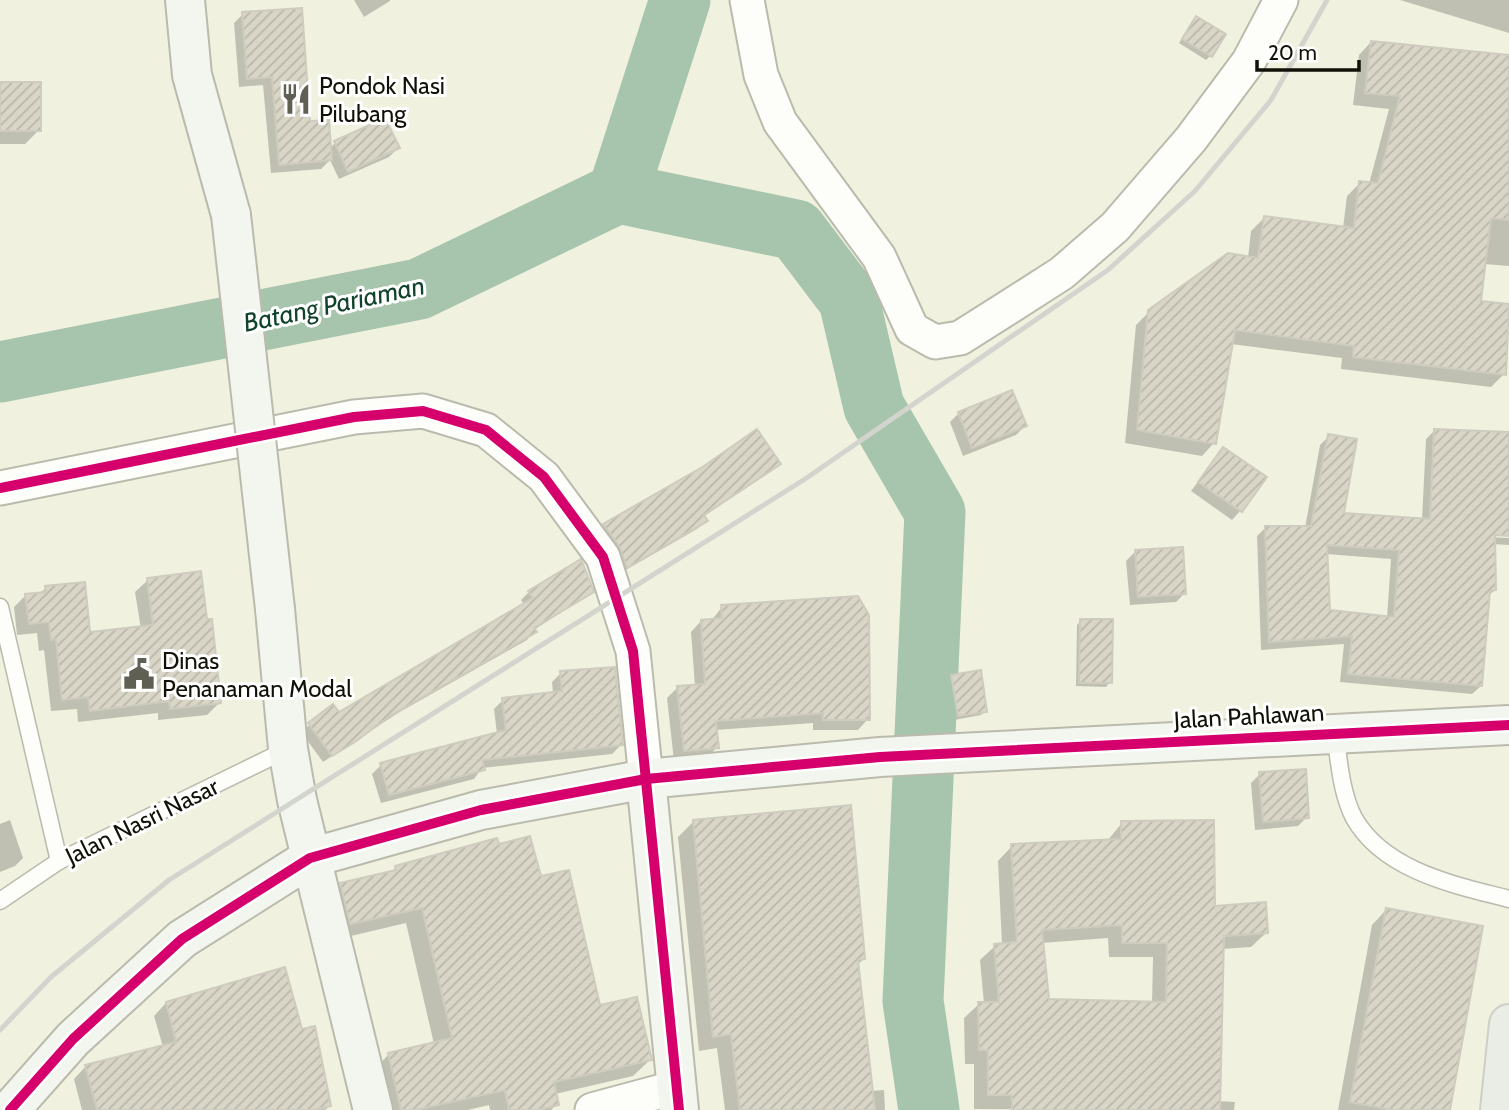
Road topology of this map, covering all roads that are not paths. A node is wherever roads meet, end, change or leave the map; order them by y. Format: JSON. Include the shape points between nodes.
{"nodes":[{"id":1,"x":185,"y":0,"type":"edge"},
{"id":2,"x":747,"y":0,"type":"edge"},
{"id":3,"x":1281,"y":0,"type":"edge"},
{"id":4,"x":0,"y":488,"type":"edge"},
{"id":5,"x":0,"y":607,"type":"edge"},
{"id":6,"x":1509,"y":725,"type":"edge"},
{"id":7,"x":1335,"y":732,"type":"junction"},
{"id":8,"x":288,"y":749,"type":"junction"},
{"id":9,"x":646,"y":779,"type":"junction"},
{"id":10,"x":310,"y":859,"type":"junction"},
{"id":11,"x":59,"y":861,"type":"junction"},
{"id":12,"x":1509,"y":899,"type":"edge"},
{"id":13,"x":0,"y":901,"type":"edge"},
{"id":14,"x":1509,"y":1024,"type":"edge"},
{"id":15,"x":678,"y":1099,"type":"edge"},
{"id":16,"x":10,"y":1110,"type":"edge"},
{"id":17,"x":373,"y":1110,"type":"edge"},
{"id":18,"x":592,"y":1110,"type":"edge"},
{"id":19,"x":1500,"y":1110,"type":"edge"}],
"edges":[{"from":1,"to":8,"type":"street","bridge":true,"via":[[192,75],[231,215]]},
{"from":2,"to":3,"type":"street","via":[[761,75],[780,122],[878,257],[912,329],[935,342],[960,338],[1020,300],[1062,273],[1115,227],[1191,139],[1249,61]]},
{"from":4,"to":9,"type":"street","via":[[354,417],[423,411],[486,430],[544,477],[603,557],[633,651]]},
{"from":5,"to":11,"type":"lane"},
{"from":6,"to":7,"type":"street","name":"Jalan Pahlawan"},
{"from":7,"to":9,"type":"street","name":"Jalan Pahlawan","via":[[880,757]]},
{"from":7,"to":12,"type":"lane","via":[[1340,774],[1354,818],[1382,851],[1443,882]]},
{"from":8,"to":10,"type":"street"},
{"from":8,"to":11,"type":"lane","name":"Jalan Nasri Nasar"},
{"from":9,"to":10,"type":"street","name":"Jalan Pahlawan","via":[[481,810]]},
{"from":9,"to":15,"type":"street"},
{"from":10,"to":16,"type":"street","name":"Jalan Pahlawan","via":[[182,939],[73,1039]]},
{"from":10,"to":17,"type":"street"},
{"from":11,"to":13,"type":"lane","name":"Jalan Nasri Nasar"},
{"from":14,"to":19,"type":"main road"},
{"from":15,"to":18,"type":"street"}]}
